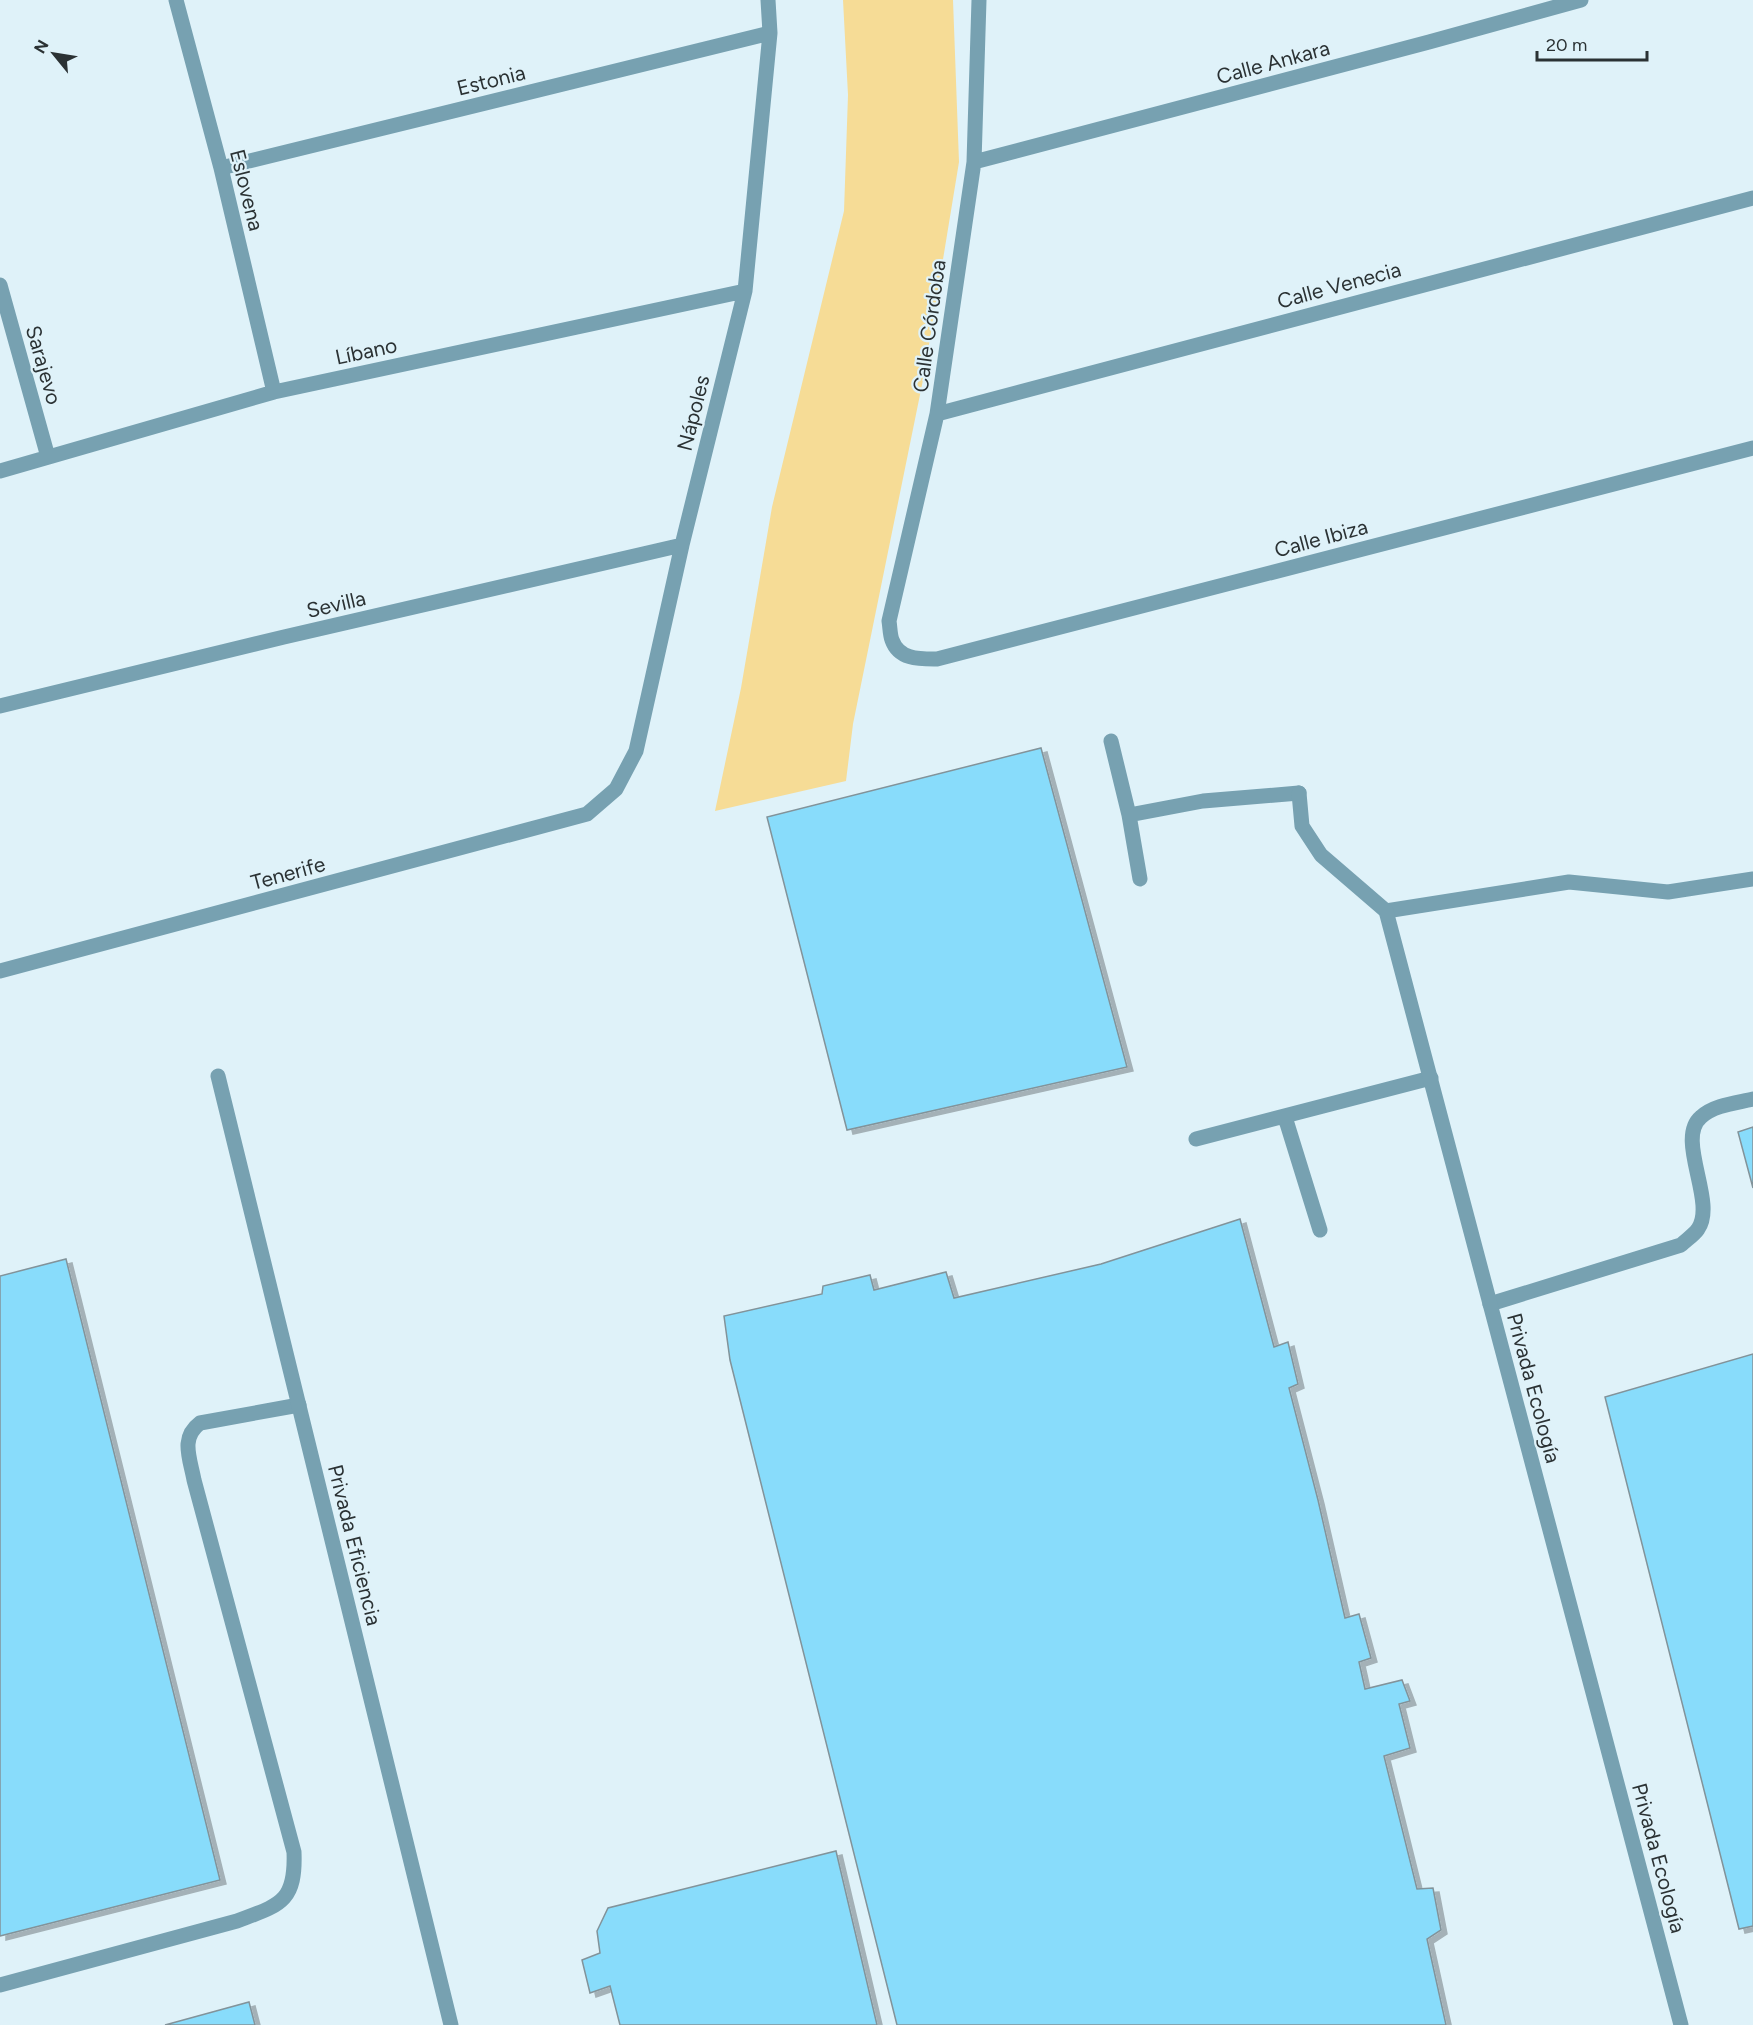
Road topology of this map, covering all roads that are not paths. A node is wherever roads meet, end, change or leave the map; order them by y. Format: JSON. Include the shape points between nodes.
{"nodes":[{"id":1,"x":176,"y":0,"type":"edge"},
{"id":2,"x":768,"y":0,"type":"edge"},
{"id":3,"x":979,"y":0,"type":"edge"},
{"id":4,"x":1581,"y":0,"type":"edge"},
{"id":5,"x":770,"y":33,"type":"junction"},
{"id":6,"x":974,"y":162,"type":"junction"},
{"id":7,"x":221,"y":168,"type":"junction"},
{"id":8,"x":1753,"y":198,"type":"edge"},
{"id":9,"x":0,"y":285,"type":"edge"},
{"id":10,"x":745,"y":291,"type":"junction"},
{"id":11,"x":274,"y":392,"type":"junction"},
{"id":12,"x":937,"y":414,"type":"junction"},
{"id":13,"x":1753,"y":448,"type":"edge"},
{"id":14,"x":48,"y":457,"type":"junction"},
{"id":15,"x":0,"y":471,"type":"edge"},
{"id":16,"x":682,"y":545,"type":"junction"},
{"id":17,"x":900,"y":652,"type":"joint"},
{"id":18,"x":0,"y":706,"type":"edge"},
{"id":19,"x":1111,"y":741,"type":"dead end"},
{"id":20,"x":587,"y":814,"type":"joint"},
{"id":21,"x":1129,"y":815,"type":"junction"},
{"id":22,"x":1140,"y":879,"type":"dead end"},
{"id":23,"x":1753,"y":879,"type":"edge"},
{"id":24,"x":1386,"y":911,"type":"junction"},
{"id":25,"x":0,"y":971,"type":"edge"},
{"id":26,"x":218,"y":1076,"type":"dead end"},
{"id":27,"x":1431,"y":1078,"type":"junction"},
{"id":28,"x":1753,"y":1099,"type":"edge"},
{"id":29,"x":1286,"y":1117,"type":"junction"},
{"id":30,"x":1196,"y":1139,"type":"dead end"},
{"id":31,"x":1320,"y":1230,"type":"dead end"},
{"id":32,"x":1490,"y":1304,"type":"junction"},
{"id":33,"x":299,"y":1405,"type":"junction"},
{"id":34,"x":0,"y":1985,"type":"edge"},
{"id":35,"x":451,"y":2025,"type":"edge"},
{"id":36,"x":1681,"y":2025,"type":"edge"}],
"edges":[{"from":1,"to":7,"type":"street","name":"Eslovena"},
{"from":2,"to":5,"type":"street","name":"Nápoles"},
{"from":3,"to":6,"type":"street","name":"Calle Córdoba"},
{"from":4,"to":6,"type":"street","name":"Calle Ankara"},
{"from":5,"to":7,"type":"street","name":"Estonia"},
{"from":5,"to":10,"type":"street","name":"Nápoles"},
{"from":6,"to":12,"type":"street","name":"Calle Córdoba"},
{"from":7,"to":11,"type":"street","name":"Eslovena"},
{"from":8,"to":12,"type":"street","name":"Calle Venecia"},
{"from":9,"to":14,"type":"street","name":"Sarajevo"},
{"from":10,"to":11,"type":"street","name":"Líbano"},
{"from":10,"to":16,"type":"street","name":"Nápoles"},
{"from":11,"to":14,"type":"street","name":"Líbano"},
{"from":12,"to":17,"type":"street","name":"Calle Córdoba","via":[[889,621],[892,640]]},
{"from":13,"to":17,"type":"street","name":"Calle Ibiza","via":[[937,659],[914,659]]},
{"from":14,"to":15,"type":"street","name":"Líbano"},
{"from":16,"to":18,"type":"street","name":"Sevilla"},
{"from":16,"to":20,"type":"street","name":"Nápoles","via":[[636,751],[616,789]]},
{"from":19,"to":21,"type":"street"},
{"from":20,"to":25,"type":"street","name":"Tenerife"},
{"from":21,"to":22,"type":"street"},
{"from":21,"to":24,"type":"street","via":[[1203,801],[1299,793],[1302,826],[1321,855]]},
{"from":23,"to":24,"type":"street","via":[[1668,891],[1569,882]]},
{"from":24,"to":27,"type":"street","name":"Privada Ecología"},
{"from":26,"to":33,"type":"street","name":"Privada Eficiencia"},
{"from":27,"to":29,"type":"street"},
{"from":27,"to":32,"type":"street","name":"Privada Ecología"},
{"from":28,"to":32,"type":"street","via":[[1715,1108],[1699,1118],[1691,1137],[1703,1209],[1699,1228],[1681,1245]]},
{"from":29,"to":30,"type":"street"},
{"from":29,"to":31,"type":"street"},
{"from":32,"to":36,"type":"street","name":"Privada Ecología"},
{"from":33,"to":34,"type":"street","via":[[200,1423],[187,1442],[294,1852],[293,1878],[286,1898],[274,1907],[237,1921]]},
{"from":33,"to":35,"type":"street","name":"Privada Eficiencia"}]}
